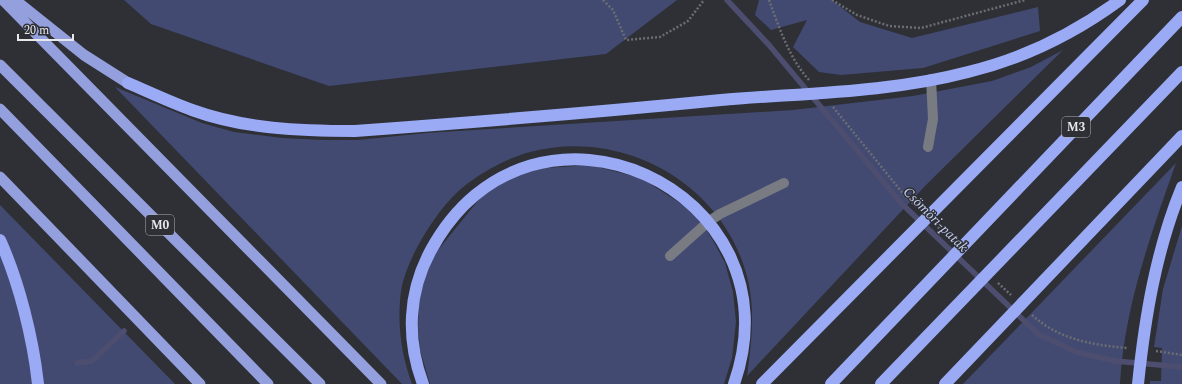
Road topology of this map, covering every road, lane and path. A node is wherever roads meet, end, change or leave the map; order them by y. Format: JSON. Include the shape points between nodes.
{"nodes":[{"id":1,"x":3,"y":0,"type":"edge"},
{"id":2,"x":15,"y":0,"type":"edge"},
{"id":3,"x":603,"y":0,"type":"edge"},
{"id":4,"x":704,"y":0,"type":"edge"},
{"id":5,"x":769,"y":0,"type":"edge"},
{"id":6,"x":832,"y":0,"type":"edge"},
{"id":7,"x":1025,"y":0,"type":"edge"},
{"id":8,"x":1120,"y":0,"type":"edge"},
{"id":9,"x":1143,"y":0,"type":"edge"},
{"id":10,"x":1182,"y":17,"type":"edge"},
{"id":11,"x":0,"y":65,"type":"edge"},
{"id":12,"x":1182,"y":72,"type":"edge"},
{"id":13,"x":803,"y":73,"type":"dead end"},
{"id":14,"x":931,"y":79,"type":"junction"},
{"id":15,"x":128,"y":83,"type":"joint"},
{"id":16,"x":0,"y":109,"type":"edge"},
{"id":17,"x":838,"y":113,"type":"dead end"},
{"id":18,"x":1182,"y":136,"type":"edge"},
{"id":19,"x":928,"y":147,"type":"dead end"},
{"id":20,"x":0,"y":177,"type":"edge"},
{"id":21,"x":784,"y":183,"type":"dead end"},
{"id":22,"x":1182,"y":187,"type":"edge"},
{"id":23,"x":905,"y":196,"type":"dead end"},
{"id":24,"x":708,"y":222,"type":"junction"},
{"id":25,"x":0,"y":240,"type":"edge"},
{"id":26,"x":670,"y":256,"type":"dead end"},
{"id":27,"x":1056,"y":332,"type":"dead end"},
{"id":28,"x":1117,"y":347,"type":"dead end"},
{"id":29,"x":1162,"y":352,"type":"dead end"},
{"id":30,"x":1182,"y":355,"type":"edge"},
{"id":31,"x":38,"y":384,"type":"edge"},
{"id":32,"x":200,"y":384,"type":"edge"},
{"id":33,"x":268,"y":384,"type":"edge"},
{"id":34,"x":320,"y":384,"type":"edge"},
{"id":35,"x":381,"y":384,"type":"edge"},
{"id":36,"x":422,"y":384,"type":"edge"},
{"id":37,"x":734,"y":384,"type":"edge"},
{"id":38,"x":762,"y":384,"type":"edge"},
{"id":39,"x":831,"y":384,"type":"edge"},
{"id":40,"x":881,"y":384,"type":"edge"},
{"id":41,"x":945,"y":384,"type":"edge"},
{"id":42,"x":1138,"y":384,"type":"edge"}],
"edges":[{"from":1,"to":35,"type":"highway"},
{"from":2,"to":15,"type":"highway","via":[[84,55]]},
{"from":3,"to":4,"type":"path","via":[[613,10],[626,40],[660,37],[688,21]]},
{"from":5,"to":13,"type":"path","via":[[784,40]]},
{"from":6,"to":7,"type":"path","via":[[857,15],[889,26],[921,28]]},
{"from":8,"to":14,"type":"highway","via":[[1098,17],[1045,45],[998,64],[967,73]]},
{"from":9,"to":38,"type":"highway"},
{"from":10,"to":39,"type":"highway","number":"M3"},
{"from":11,"to":34,"type":"highway","number":"M0"},
{"from":12,"to":40,"type":"highway"},
{"from":14,"to":15,"type":"highway","via":[[899,85],[600,112],[355,131],[271,128],[229,121],[193,111]]},
{"from":14,"to":19,"type":"lane","via":[[933,119]]},
{"from":16,"to":33,"type":"highway","number":"M0"},
{"from":17,"to":23,"type":"path"},
{"from":18,"to":41,"type":"highway"},
{"from":20,"to":32,"type":"highway"},
{"from":21,"to":24,"type":"lane"},
{"from":22,"to":42,"type":"highway","via":[[1166,230],[1156,268]]},
{"from":24,"to":26,"type":"lane"},
{"from":24,"to":36,"type":"highway","via":[[676,191],[655,178],[632,168],[608,162],[585,159],[552,160],[526,166],[488,184],[452,217],[438,236],[421,270],[411,313],[412,343]]},
{"from":24,"to":37,"type":"highway","via":[[733,265],[742,296],[743,348]]},
{"from":25,"to":31,"type":"highway","via":[[31,335]]},
{"from":27,"to":28,"type":"path","via":[[1079,341]]},
{"from":29,"to":30,"type":"path"}]}
